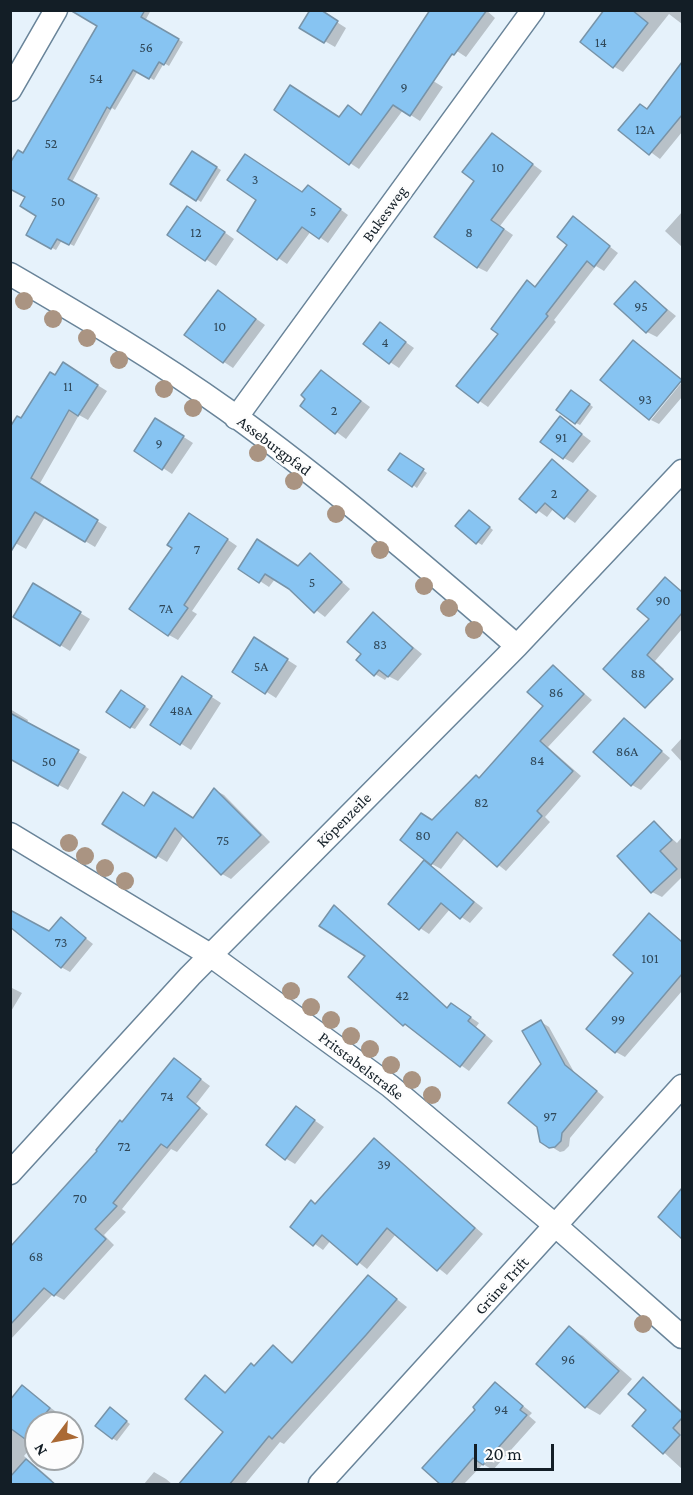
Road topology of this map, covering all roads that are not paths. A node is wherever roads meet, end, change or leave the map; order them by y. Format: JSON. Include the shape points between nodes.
{"nodes":[{"id":1,"x":56,"y":10,"type":"edge"},
{"id":2,"x":533,"y":10,"type":"edge"},
{"id":3,"x":10,"y":90,"type":"edge"},
{"id":4,"x":10,"y":274,"type":"edge"},
{"id":5,"x":236,"y":418,"type":"junction"},
{"id":6,"x":682,"y":471,"type":"edge"},
{"id":7,"x":517,"y":646,"type":"junction"},
{"id":8,"x":10,"y":834,"type":"edge"},
{"id":9,"x":210,"y":955,"type":"junction"},
{"id":10,"x":682,"y":1086,"type":"edge"},
{"id":11,"x":10,"y":1173,"type":"edge"},
{"id":12,"x":556,"y":1226,"type":"junction"},
{"id":13,"x":682,"y":1337,"type":"edge"},
{"id":14,"x":321,"y":1485,"type":"edge"}],
"edges":[{"from":1,"to":3,"type":"street"},
{"from":2,"to":5,"type":"street","name":"Bukesweg"},
{"from":4,"to":5,"type":"street","name":"Asseburgpfad","via":[[104,328]]},
{"from":5,"to":7,"type":"street","name":"Asseburgpfad","via":[[355,508]]},
{"from":6,"to":7,"type":"street","name":"Köpenzeile"},
{"from":7,"to":9,"type":"street","name":"Köpenzeile"},
{"from":8,"to":9,"type":"street","name":"Pritstabelstraße"},
{"from":9,"to":11,"type":"street","name":"Köpenzeile"},
{"from":9,"to":12,"type":"street","name":"Pritstabelstraße","via":[[390,1086]]},
{"from":10,"to":12,"type":"street","name":"Grüne Trift"},
{"from":12,"to":13,"type":"street","name":"Pritstabelstraße"},
{"from":12,"to":14,"type":"street","name":"Grüne Trift"}]}
